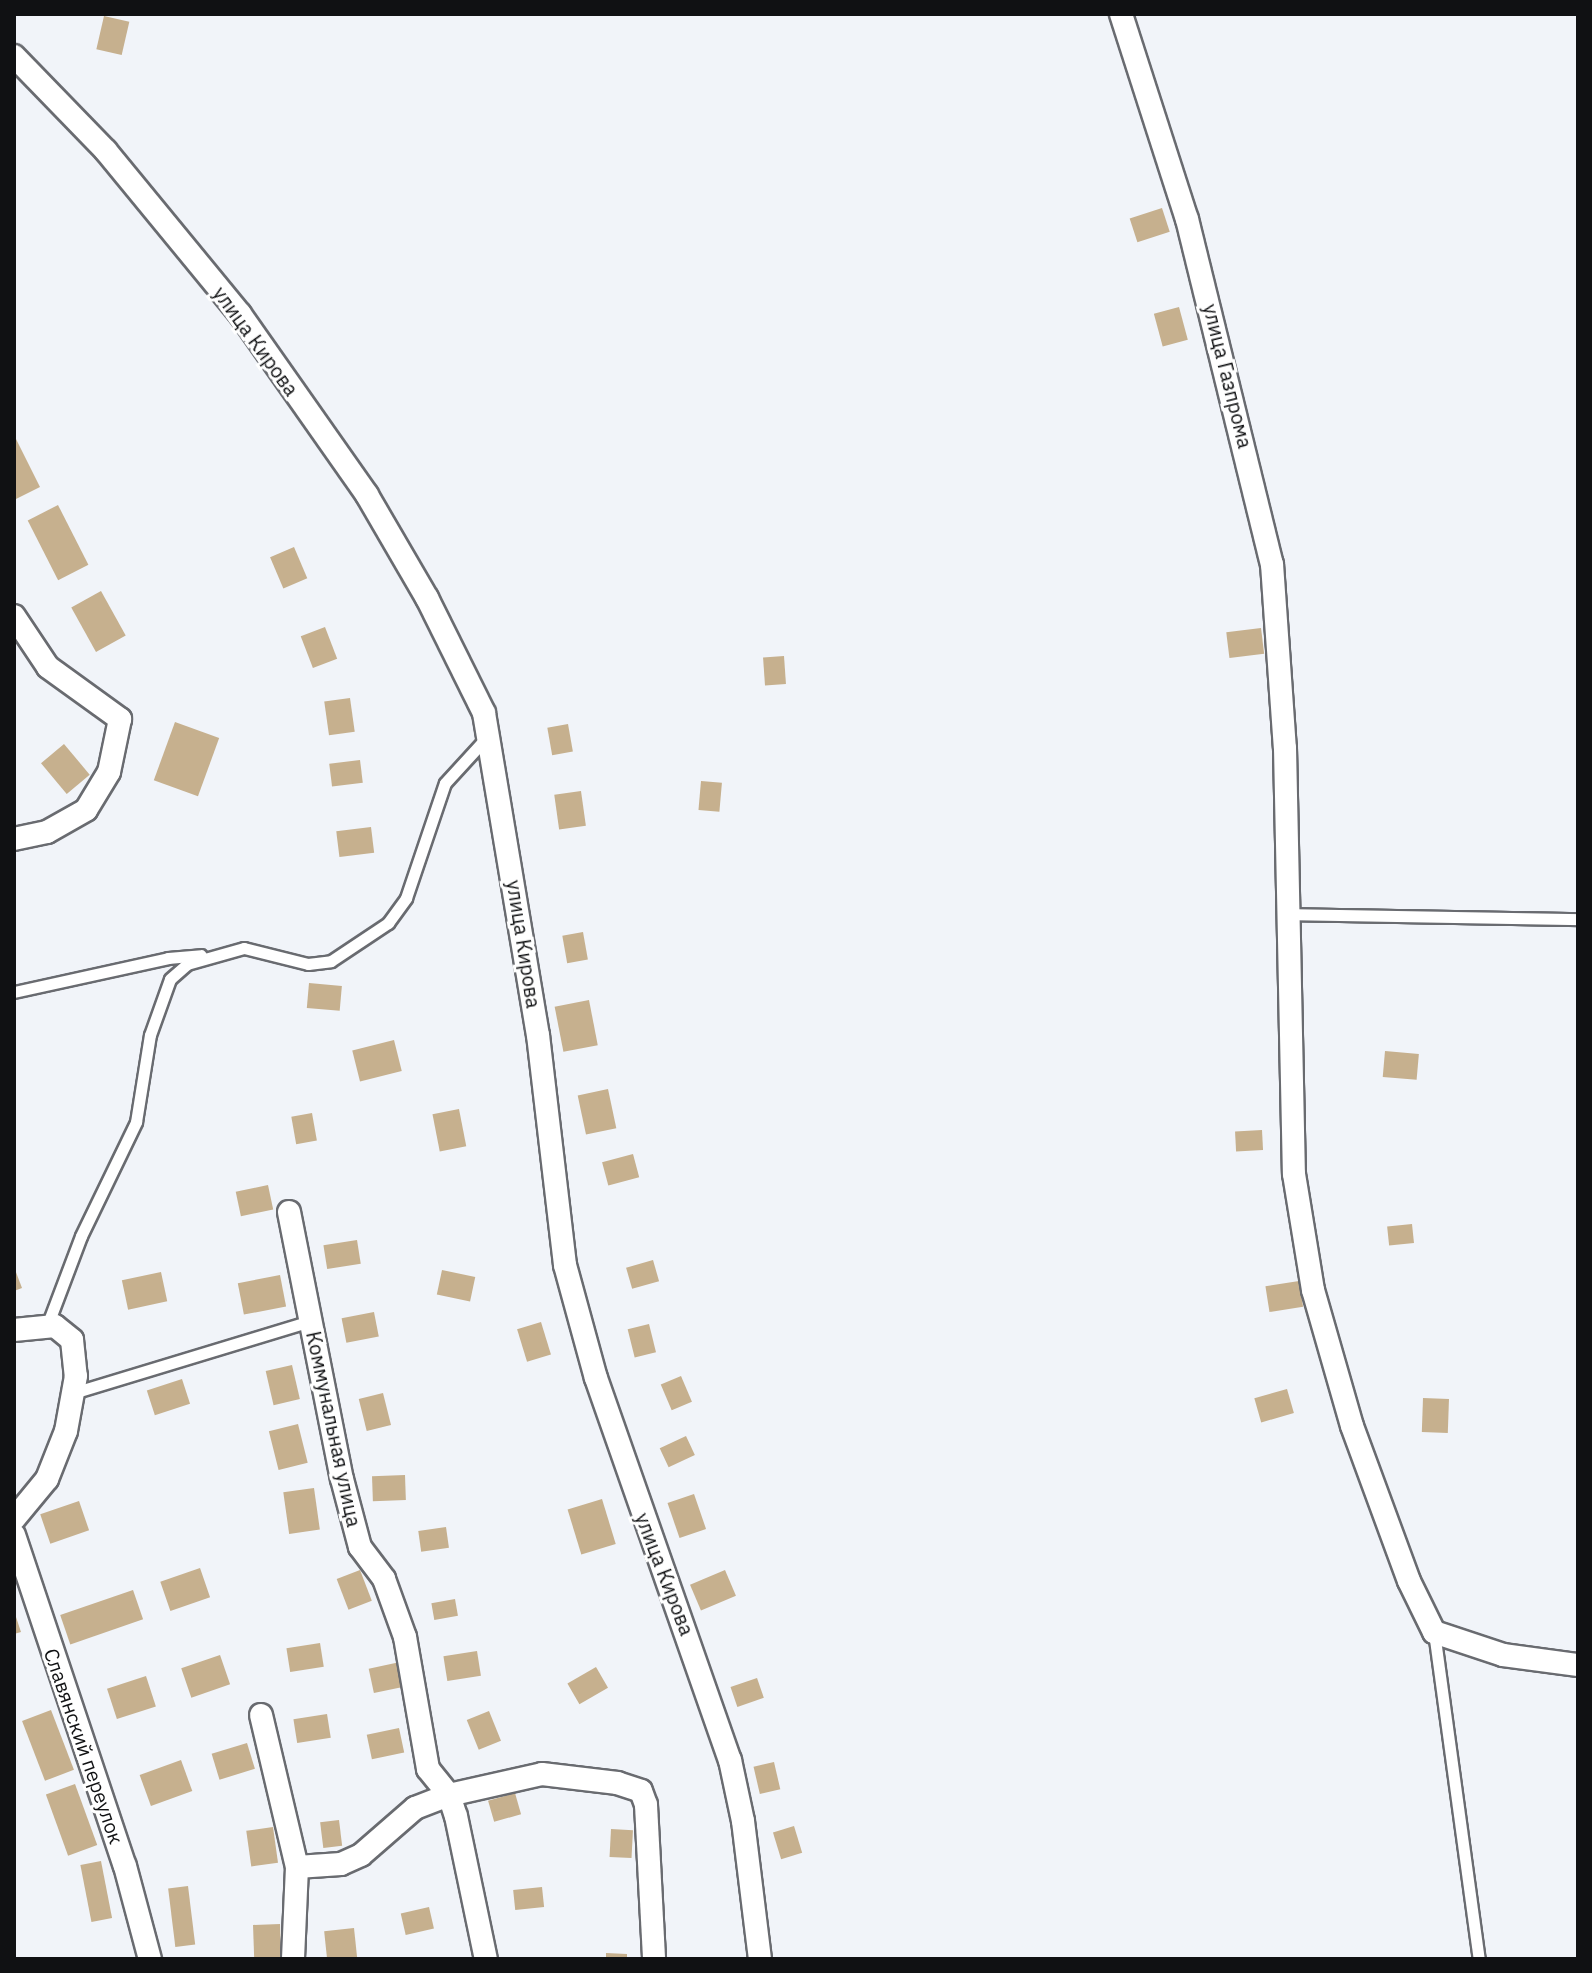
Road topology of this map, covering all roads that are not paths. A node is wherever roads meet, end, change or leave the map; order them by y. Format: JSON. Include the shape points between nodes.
{"nodes":[{"id":1,"x":1121,"y":14,"type":"edge"},
{"id":2,"x":14,"y":56,"type":"edge"},
{"id":3,"x":16,"y":622,"type":"edge"},
{"id":4,"x":488,"y":736,"type":"junction"},
{"id":5,"x":14,"y":839,"type":"edge"},
{"id":6,"x":1286,"y":914,"type":"junction"},
{"id":7,"x":1578,"y":919,"type":"edge"},
{"id":8,"x":213,"y":954,"type":"junction"},
{"id":9,"x":14,"y":992,"type":"edge"},
{"id":10,"x":289,"y":1212,"type":"dead end"},
{"id":11,"x":310,"y":1321,"type":"junction"},
{"id":12,"x":47,"y":1326,"type":"junction"},
{"id":13,"x":14,"y":1330,"type":"edge"},
{"id":14,"x":73,"y":1393,"type":"junction"},
{"id":15,"x":14,"y":1519,"type":"edge"},
{"id":16,"x":14,"y":1535,"type":"edge"},
{"id":17,"x":1434,"y":1632,"type":"junction"},
{"id":18,"x":1578,"y":1665,"type":"edge"},
{"id":19,"x":261,"y":1715,"type":"dead end"},
{"id":20,"x":449,"y":1795,"type":"junction"},
{"id":21,"x":297,"y":1867,"type":"junction"},
{"id":22,"x":150,"y":1959,"type":"edge"},
{"id":23,"x":293,"y":1959,"type":"edge"},
{"id":24,"x":486,"y":1959,"type":"edge"},
{"id":25,"x":654,"y":1959,"type":"edge"},
{"id":26,"x":760,"y":1959,"type":"edge"},
{"id":27,"x":1479,"y":1959,"type":"edge"}],
"edges":[{"from":1,"to":6,"type":"street","name":"улица Газпрома","via":[[1187,219],[1272,564],[1285,748]]},
{"from":2,"to":4,"type":"street","name":"улица Кирова","via":[[106,151],[240,314],[367,495],[427,598],[484,713]]},
{"from":3,"to":5,"type":"street","via":[[48,667],[120,719],[109,772],[86,810],[47,832]]},
{"from":4,"to":8,"type":"lane","via":[[445,783],[406,898],[388,923],[331,961],[308,964],[244,948]]},
{"from":4,"to":26,"type":"street","name":"улица Кирова","via":[[538,1035],[565,1265],[601,1392],[730,1760]]},
{"from":6,"to":7,"type":"lane"},
{"from":6,"to":17,"type":"street","name":"улица Газпрома","via":[[1294,1174],[1313,1290],[1352,1426],[1409,1581]]},
{"from":8,"to":9,"type":"lane","via":[[168,958]]},
{"from":8,"to":12,"type":"lane","via":[[187,964],[170,979],[150,1035],[136,1122],[81,1236]]},
{"from":10,"to":11,"type":"street","name":"Коммунальная улица"},
{"from":11,"to":14,"type":"lane"},
{"from":11,"to":20,"type":"street","name":"Коммунальная улица","via":[[360,1547],[384,1579],[405,1637],[428,1769]]},
{"from":12,"to":13,"type":"street"},
{"from":12,"to":14,"type":"street","via":[[72,1340]]},
{"from":14,"to":15,"type":"street","via":[[66,1431],[47,1479]]},
{"from":16,"to":22,"type":"street","name":"Славянский переулок","via":[[125,1866]]},
{"from":17,"to":18,"type":"street","via":[[1503,1655]]},
{"from":17,"to":27,"type":"lane"},
{"from":19,"to":21,"type":"street"},
{"from":20,"to":21,"type":"street","via":[[415,1808],[361,1855],[341,1864]]},
{"from":20,"to":24,"type":"street","name":"Коммунальная улица","via":[[469,1861]]},
{"from":20,"to":25,"type":"street","via":[[542,1774],[575,1775],[641,1791]]},
{"from":21,"to":23,"type":"street"}]}
